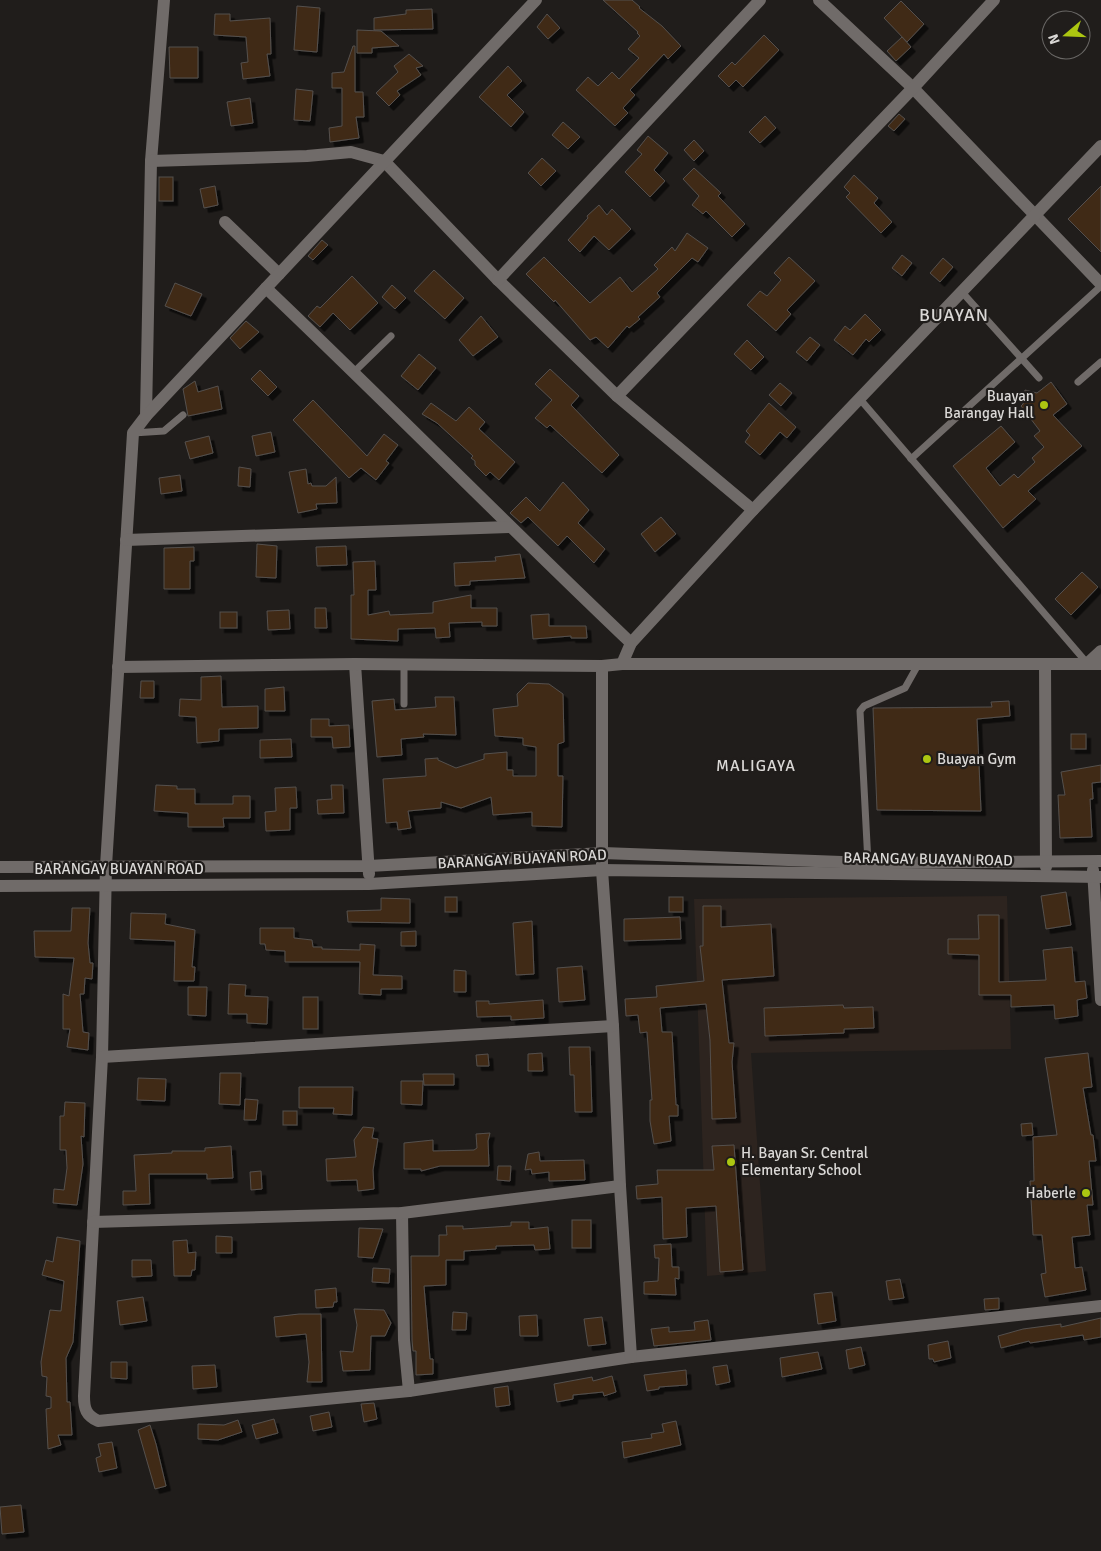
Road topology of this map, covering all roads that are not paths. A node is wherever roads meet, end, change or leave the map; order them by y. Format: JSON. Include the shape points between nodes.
{"nodes":[{"id":1,"x":164,"y":0,"type":"edge"},
{"id":2,"x":536,"y":0,"type":"edge"},
{"id":3,"x":760,"y":0,"type":"edge"},
{"id":4,"x":819,"y":0,"type":"edge"},
{"id":5,"x":994,"y":0,"type":"edge"},
{"id":6,"x":913,"y":88,"type":"junction"},
{"id":7,"x":1101,"y":146,"type":"edge"},
{"id":8,"x":151,"y":161,"type":"junction"},
{"id":9,"x":384,"y":162,"type":"junction"},
{"id":10,"x":1035,"y":217,"type":"junction"},
{"id":11,"x":225,"y":222,"type":"dead end"},
{"id":12,"x":278,"y":274,"type":"junction"},
{"id":13,"x":498,"y":280,"type":"junction"},
{"id":14,"x":1101,"y":285,"type":"edge"},
{"id":15,"x":266,"y":288,"type":"junction"},
{"id":16,"x":961,"y":291,"type":"junction"},
{"id":17,"x":391,"y":336,"type":"dead end"},
{"id":18,"x":1022,"y":358,"type":"junction"},
{"id":19,"x":1101,"y":362,"type":"edge"},
{"id":20,"x":354,"y":372,"type":"junction"},
{"id":21,"x":1039,"y":378,"type":"dead end"},
{"id":22,"x":1078,"y":382,"type":"dead end"},
{"id":23,"x":617,"y":396,"type":"junction"},
{"id":24,"x":858,"y":398,"type":"junction"},
{"id":25,"x":183,"y":415,"type":"dead end"},
{"id":26,"x":146,"y":416,"type":"junction"},
{"id":27,"x":133,"y":433,"type":"junction"},
{"id":28,"x":911,"y":460,"type":"junction"},
{"id":29,"x":753,"y":510,"type":"junction"},
{"id":30,"x":509,"y":527,"type":"junction"},
{"id":31,"x":126,"y":540,"type":"junction"},
{"id":32,"x":631,"y":643,"type":"junction"},
{"id":33,"x":1101,"y":651,"type":"edge"},
{"id":34,"x":919,"y":663,"type":"junction"},
{"id":35,"x":355,"y":664,"type":"junction"},
{"id":36,"x":622,"y":664,"type":"junction"},
{"id":37,"x":1045,"y":664,"type":"junction"},
{"id":38,"x":1087,"y":664,"type":"junction"},
{"id":39,"x":1101,"y":664,"type":"edge"},
{"id":40,"x":404,"y":666,"type":"junction"},
{"id":41,"x":602,"y":666,"type":"junction"},
{"id":42,"x":118,"y":667,"type":"junction"},
{"id":43,"x":404,"y":704,"type":"dead end"},
{"id":44,"x":603,"y":853,"type":"junction"},
{"id":45,"x":505,"y":858,"type":"junction"},
{"id":46,"x":1046,"y":861,"type":"junction"},
{"id":47,"x":1097,"y":861,"type":"edge"},
{"id":48,"x":868,"y":863,"type":"junction"},
{"id":49,"x":106,"y":866,"type":"junction"},
{"id":50,"x":369,"y":866,"type":"junction"},
{"id":51,"x":0,"y":867,"type":"edge"},
{"id":52,"x":602,"y":870,"type":"junction"},
{"id":53,"x":508,"y":876,"type":"junction"},
{"id":54,"x":1047,"y":877,"type":"junction"},
{"id":55,"x":1097,"y":877,"type":"edge"},
{"id":56,"x":369,"y":884,"type":"junction"},
{"id":57,"x":0,"y":886,"type":"edge"},
{"id":58,"x":106,"y":886,"type":"junction"},
{"id":59,"x":1101,"y":1000,"type":"edge"},
{"id":60,"x":613,"y":1026,"type":"junction"},
{"id":61,"x":102,"y":1057,"type":"junction"},
{"id":62,"x":620,"y":1186,"type":"junction"},
{"id":63,"x":402,"y":1213,"type":"junction"},
{"id":64,"x":93,"y":1222,"type":"junction"},
{"id":65,"x":1101,"y":1306,"type":"edge"},
{"id":66,"x":631,"y":1357,"type":"junction"},
{"id":67,"x":409,"y":1391,"type":"junction"}],
"edges":[{"from":1,"to":8,"type":"street"},
{"from":2,"to":9,"type":"street"},
{"from":3,"to":13,"type":"street"},
{"from":4,"to":6,"type":"street"},
{"from":5,"to":6,"type":"street"},
{"from":6,"to":10,"type":"street"},
{"from":6,"to":23,"type":"street"},
{"from":7,"to":10,"type":"street"},
{"from":8,"to":9,"type":"street","via":[[351,152]]},
{"from":8,"to":26,"type":"street"},
{"from":9,"to":12,"type":"street"},
{"from":9,"to":13,"type":"street"},
{"from":10,"to":14,"type":"street"},
{"from":10,"to":16,"type":"street"},
{"from":11,"to":12,"type":"street"},
{"from":12,"to":15,"type":"street"},
{"from":13,"to":23,"type":"street"},
{"from":14,"to":18,"type":"lane"},
{"from":15,"to":20,"type":"street"},
{"from":15,"to":26,"type":"street"},
{"from":16,"to":18,"type":"lane"},
{"from":16,"to":24,"type":"street"},
{"from":17,"to":20,"type":"lane"},
{"from":18,"to":21,"type":"lane"},
{"from":18,"to":28,"type":"lane"},
{"from":19,"to":22,"type":"lane"},
{"from":20,"to":30,"type":"street"},
{"from":23,"to":29,"type":"street"},
{"from":24,"to":28,"type":"lane"},
{"from":24,"to":29,"type":"street"},
{"from":25,"to":27,"type":"lane","via":[[164,431]]},
{"from":26,"to":27,"type":"street"},
{"from":27,"to":31,"type":"street"},
{"from":28,"to":38,"type":"lane"},
{"from":29,"to":32,"type":"street"},
{"from":30,"to":31,"type":"street"},
{"from":30,"to":32,"type":"street"},
{"from":31,"to":42,"type":"street"},
{"from":32,"to":36,"type":"street"},
{"from":33,"to":38,"type":"street"},
{"from":34,"to":36,"type":"street"},
{"from":34,"to":37,"type":"street"},
{"from":34,"to":48,"type":"lane","via":[[905,688],[864,706],[860,711]]},
{"from":35,"to":40,"type":"street"},
{"from":35,"to":42,"type":"street"},
{"from":35,"to":50,"type":"street"},
{"from":36,"to":41,"type":"street"},
{"from":37,"to":38,"type":"street"},
{"from":37,"to":46,"type":"street"},
{"from":38,"to":39,"type":"street"},
{"from":40,"to":41,"type":"street"},
{"from":40,"to":43,"type":"lane"},
{"from":41,"to":44,"type":"street"},
{"from":42,"to":49,"type":"street"},
{"from":44,"to":45,"type":"street"},
{"from":44,"to":48,"type":"street"},
{"from":44,"to":52,"type":"street"},
{"from":45,"to":50,"type":"street"},
{"from":45,"to":53,"type":"street"},
{"from":46,"to":47,"type":"street"},
{"from":46,"to":48,"type":"street"},
{"from":46,"to":54,"type":"street"},
{"from":47,"to":55,"type":"street"},
{"from":49,"to":50,"type":"street"},
{"from":49,"to":51,"type":"street"},
{"from":49,"to":58,"type":"street"},
{"from":50,"to":56,"type":"street"},
{"from":52,"to":53,"type":"street","name":"BARANGAY BUAYAN ROAD"},
{"from":52,"to":54,"type":"street","name":"BARANGAY BUAYAN ROAD"},
{"from":52,"to":60,"type":"street"},
{"from":53,"to":56,"type":"street","name":"BARANGAY BUAYAN ROAD"},
{"from":54,"to":55,"type":"street","name":"BARANGAY BUAYAN ROAD"},
{"from":55,"to":59,"type":"street"},
{"from":56,"to":58,"type":"street","name":"BARANGAY BUAYAN ROAD"},
{"from":57,"to":58,"type":"street","name":"BARANGAY BUAYAN ROAD"},
{"from":58,"to":61,"type":"street"},
{"from":60,"to":61,"type":"street"},
{"from":60,"to":62,"type":"street"},
{"from":61,"to":64,"type":"street"},
{"from":62,"to":63,"type":"street"},
{"from":62,"to":66,"type":"street"},
{"from":63,"to":64,"type":"street"},
{"from":63,"to":67,"type":"street","via":[[404,1340]]},
{"from":64,"to":67,"type":"street","via":[[84,1396],[84,1407],[91,1418],[98,1421]]},
{"from":65,"to":66,"type":"street"},
{"from":66,"to":67,"type":"street"}]}
